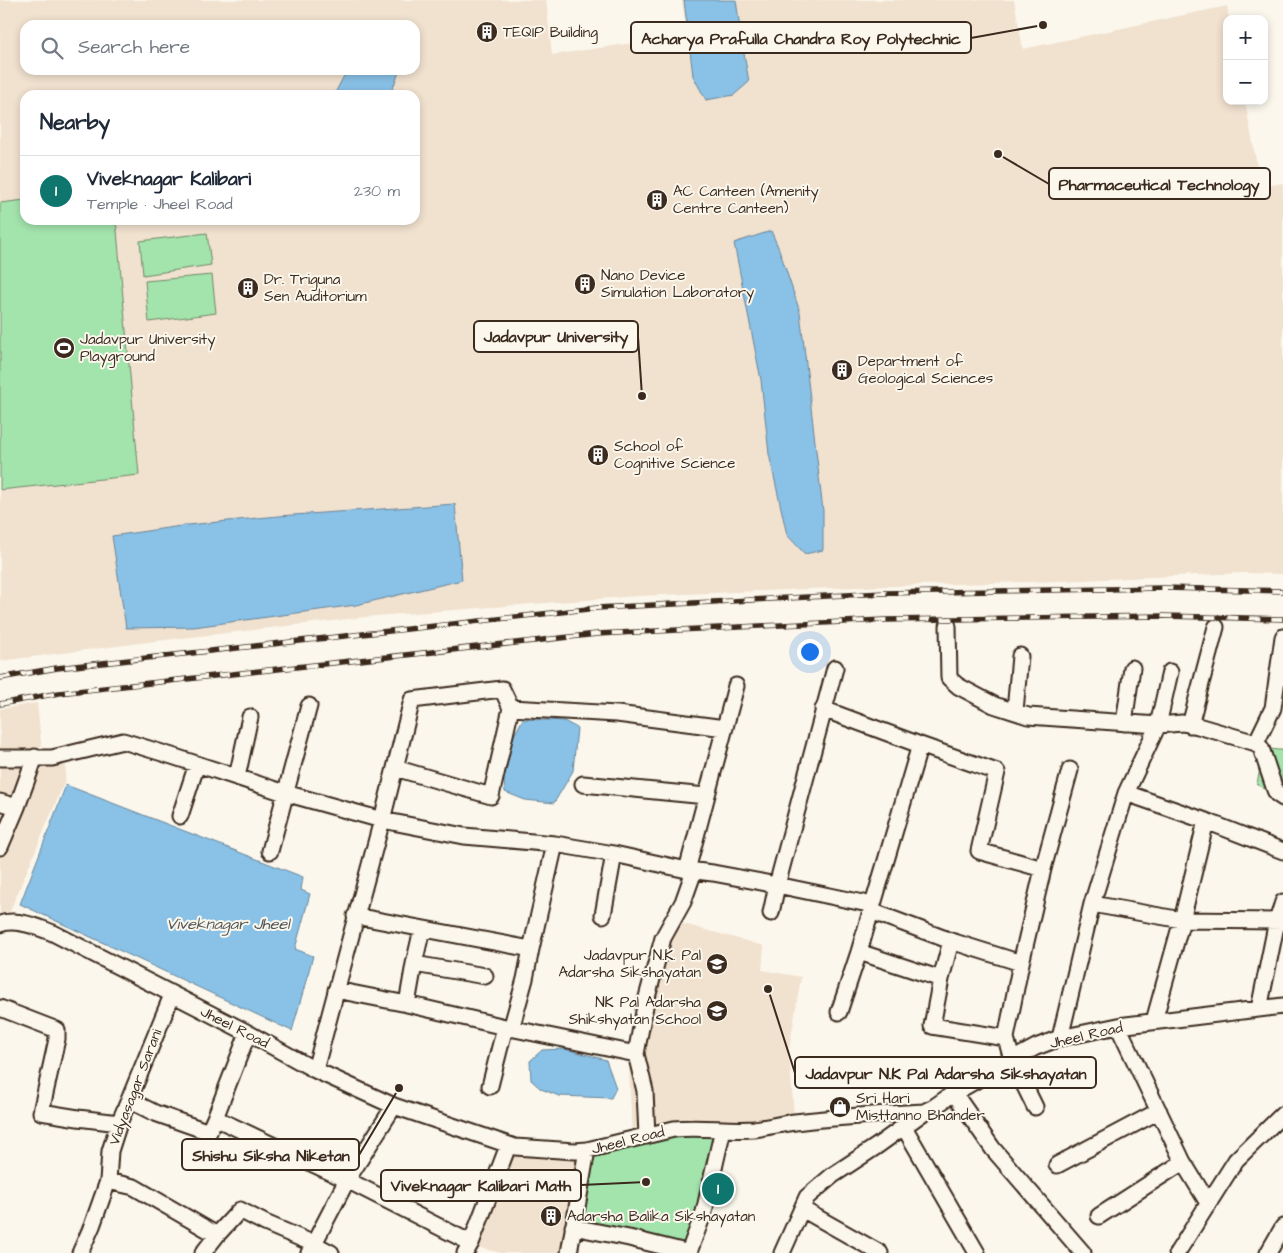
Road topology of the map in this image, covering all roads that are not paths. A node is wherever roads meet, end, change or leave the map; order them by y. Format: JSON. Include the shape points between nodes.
{"nodes":[{"id":1,"x":948,"y":626,"type":"dead end"},
{"id":2,"x":1216,"y":627,"type":"dead end"},
{"id":3,"x":1283,"y":637,"type":"edge"},
{"id":4,"x":1020,"y":656,"type":"dead end"},
{"id":5,"x":835,"y":668,"type":"dead end"},
{"id":6,"x":1132,"y":668,"type":"dead end"},
{"id":7,"x":1170,"y":672,"type":"dead end"},
{"id":8,"x":736,"y":686,"type":"dead end"},
{"id":9,"x":309,"y":706,"type":"dead end"},
{"id":10,"x":511,"y":708,"type":"junction"},
{"id":11,"x":823,"y":709,"type":"junction"},
{"id":12,"x":1015,"y":711,"type":"junction"},
{"id":13,"x":250,"y":717,"type":"dead end"},
{"id":14,"x":1124,"y":723,"type":"junction"},
{"id":15,"x":1190,"y":724,"type":"junction"},
{"id":16,"x":1158,"y":725,"type":"junction"},
{"id":17,"x":725,"y":728,"type":"junction"},
{"id":18,"x":1256,"y":743,"type":"junction"},
{"id":19,"x":920,"y":745,"type":"junction"},
{"id":20,"x":0,"y":758,"type":"edge"},
{"id":21,"x":35,"y":758,"type":"junction"},
{"id":22,"x":196,"y":764,"type":"junction"},
{"id":23,"x":395,"y":768,"type":"junction"},
{"id":24,"x":1070,"y":770,"type":"dead end"},
{"id":25,"x":237,"y":777,"type":"junction"},
{"id":26,"x":583,"y":784,"type":"dead end"},
{"id":27,"x":285,"y":793,"type":"junction"},
{"id":28,"x":1126,"y":793,"type":"junction"},
{"id":29,"x":706,"y":796,"type":"junction"},
{"id":30,"x":1283,"y":798,"type":"edge"},
{"id":31,"x":0,"y":802,"type":"edge"},
{"id":32,"x":18,"y":807,"type":"junction"},
{"id":33,"x":180,"y":816,"type":"dead end"},
{"id":34,"x":382,"y":820,"type":"junction"},
{"id":35,"x":1206,"y":821,"type":"junction"},
{"id":36,"x":555,"y":844,"type":"junction"},
{"id":37,"x":0,"y":847,"type":"edge"},
{"id":38,"x":270,"y":851,"type":"dead end"},
{"id":39,"x":1283,"y":851,"type":"edge"},
{"id":40,"x":614,"y":854,"type":"junction"},
{"id":41,"x":1043,"y":869,"type":"junction"},
{"id":42,"x":690,"y":871,"type":"junction"},
{"id":43,"x":777,"y":885,"type":"junction"},
{"id":44,"x":1283,"y":902,"type":"edge"},
{"id":45,"x":1092,"y":904,"type":"junction"},
{"id":46,"x":872,"y":908,"type":"junction"},
{"id":47,"x":771,"y":913,"type":"dead end"},
{"id":48,"x":603,"y":915,"type":"dead end"},
{"id":49,"x":356,"y":916,"type":"junction"},
{"id":50,"x":1182,"y":920,"type":"junction"},
{"id":51,"x":1280,"y":921,"type":"edge"},
{"id":52,"x":1,"y":922,"type":"edge"},
{"id":53,"x":422,"y":929,"type":"junction"},
{"id":54,"x":951,"y":941,"type":"junction"},
{"id":55,"x":531,"y":948,"type":"junction"},
{"id":56,"x":860,"y":952,"type":"junction"},
{"id":57,"x":1021,"y":963,"type":"junction"},
{"id":58,"x":414,"y":964,"type":"junction"},
{"id":59,"x":486,"y":976,"type":"dead end"},
{"id":60,"x":940,"y":978,"type":"junction"},
{"id":61,"x":336,"y":990,"type":"junction"},
{"id":62,"x":172,"y":994,"type":"junction"},
{"id":63,"x":407,"y":1004,"type":"junction"},
{"id":64,"x":1283,"y":1006,"type":"edge"},
{"id":65,"x":0,"y":1008,"type":"edge"},
{"id":66,"x":1259,"y":1009,"type":"junction"},
{"id":67,"x":839,"y":1012,"type":"dead end"},
{"id":68,"x":1154,"y":1021,"type":"junction"},
{"id":69,"x":1118,"y":1026,"type":"junction"},
{"id":70,"x":508,"y":1028,"type":"junction"},
{"id":71,"x":248,"y":1033,"type":"junction"},
{"id":72,"x":1006,"y":1038,"type":"junction"},
{"id":73,"x":1060,"y":1038,"type":"junction"},
{"id":74,"x":636,"y":1054,"type":"junction"},
{"id":75,"x":1012,"y":1060,"type":"junction"},
{"id":76,"x":314,"y":1070,"type":"junction"},
{"id":77,"x":490,"y":1086,"type":"dead end"},
{"id":78,"x":954,"y":1093,"type":"junction"},
{"id":79,"x":129,"y":1100,"type":"junction"},
{"id":80,"x":394,"y":1106,"type":"junction"},
{"id":81,"x":1035,"y":1107,"type":"dead end"},
{"id":82,"x":1159,"y":1111,"type":"junction"},
{"id":83,"x":924,"y":1112,"type":"junction"},
{"id":84,"x":1283,"y":1114,"type":"edge"},
{"id":85,"x":216,"y":1118,"type":"junction"},
{"id":86,"x":119,"y":1123,"type":"junction"},
{"id":87,"x":904,"y":1127,"type":"junction"},
{"id":88,"x":723,"y":1129,"type":"junction"},
{"id":89,"x":209,"y":1132,"type":"junction"},
{"id":90,"x":647,"y":1136,"type":"junction"},
{"id":91,"x":508,"y":1146,"type":"junction"},
{"id":92,"x":201,"y":1149,"type":"dead end"},
{"id":93,"x":586,"y":1150,"type":"junction"},
{"id":94,"x":1183,"y":1162,"type":"junction"},
{"id":95,"x":1057,"y":1165,"type":"dead end"},
{"id":96,"x":347,"y":1180,"type":"junction"},
{"id":97,"x":108,"y":1181,"type":"junction"},
{"id":98,"x":1208,"y":1203,"type":"junction"},
{"id":99,"x":802,"y":1209,"type":"junction"},
{"id":100,"x":1099,"y":1216,"type":"dead end"},
{"id":101,"x":573,"y":1227,"type":"junction"},
{"id":102,"x":1283,"y":1227,"type":"edge"},
{"id":103,"x":217,"y":1235,"type":"junction"},
{"id":104,"x":311,"y":1248,"type":"edge"},
{"id":105,"x":468,"y":1248,"type":"edge"},
{"id":106,"x":690,"y":1252,"type":"edge"},
{"id":107,"x":80,"y":1253,"type":"edge"},
{"id":108,"x":203,"y":1253,"type":"edge"},
{"id":109,"x":331,"y":1253,"type":"edge"},
{"id":110,"x":568,"y":1253,"type":"edge"},
{"id":111,"x":782,"y":1253,"type":"edge"},
{"id":112,"x":880,"y":1253,"type":"edge"},
{"id":113,"x":977,"y":1253,"type":"edge"},
{"id":114,"x":1083,"y":1253,"type":"edge"},
{"id":115,"x":1176,"y":1253,"type":"edge"},
{"id":116,"x":1268,"y":1253,"type":"edge"}],
"edges":[{"from":1,"to":12,"type":"street","via":[[949,678],[976,696]]},
{"from":2,"to":15,"type":"street"},
{"from":3,"to":18,"type":"street","via":[[1273,708]]},
{"from":4,"to":12,"type":"street"},
{"from":5,"to":11,"type":"street"},
{"from":6,"to":14,"type":"street"},
{"from":7,"to":16,"type":"street"},
{"from":8,"to":17,"type":"street"},
{"from":9,"to":27,"type":"street"},
{"from":10,"to":17,"type":"street","via":[[617,714]]},
{"from":10,"to":23,"type":"street","via":[[502,689],[412,700]]},
{"from":10,"to":23,"type":"street","via":[[491,796]]},
{"from":11,"to":19,"type":"street"},
{"from":11,"to":43,"type":"street"},
{"from":12,"to":14,"type":"street","via":[[1028,716]]},
{"from":13,"to":25,"type":"street"},
{"from":14,"to":16,"type":"street"},
{"from":15,"to":16,"type":"street"},
{"from":15,"to":18,"type":"street"},
{"from":16,"to":28,"type":"street"},
{"from":17,"to":29,"type":"street"},
{"from":18,"to":30,"type":"street","via":[[1261,748],[1275,790]]},
{"from":19,"to":41,"type":"street","via":[[998,772],[979,851]]},
{"from":19,"to":46,"type":"street"},
{"from":20,"to":21,"type":"street"},
{"from":21,"to":22,"type":"street","via":[[52,758],[123,741]]},
{"from":21,"to":32,"type":"street"},
{"from":22,"to":25,"type":"street"},
{"from":22,"to":33,"type":"street"},
{"from":23,"to":34,"type":"street"},
{"from":24,"to":41,"type":"street"},
{"from":25,"to":27,"type":"street"},
{"from":26,"to":29,"type":"street"},
{"from":27,"to":34,"type":"street"},
{"from":27,"to":38,"type":"street"},
{"from":28,"to":35,"type":"street"},
{"from":28,"to":45,"type":"street"},
{"from":29,"to":42,"type":"street"},
{"from":31,"to":32,"type":"street"},
{"from":32,"to":37,"type":"street"},
{"from":34,"to":36,"type":"street","via":[[464,836]]},
{"from":34,"to":49,"type":"street"},
{"from":35,"to":39,"type":"street"},
{"from":35,"to":50,"type":"street"},
{"from":36,"to":40,"type":"street"},
{"from":36,"to":55,"type":"street"},
{"from":40,"to":42,"type":"street"},
{"from":40,"to":48,"type":"street"},
{"from":41,"to":57,"type":"street"},
{"from":42,"to":43,"type":"street"},
{"from":42,"to":74,"type":"street","via":[[682,902],[663,938]]},
{"from":43,"to":46,"type":"street"},
{"from":43,"to":47,"type":"street"},
{"from":44,"to":51,"type":"street"},
{"from":45,"to":50,"type":"street"},
{"from":45,"to":73,"type":"street"},
{"from":46,"to":54,"type":"street"},
{"from":46,"to":56,"type":"street"},
{"from":49,"to":53,"type":"street"},
{"from":49,"to":61,"type":"street"},
{"from":50,"to":51,"type":"street"},
{"from":50,"to":68,"type":"street"},
{"from":51,"to":66,"type":"street"},
{"from":52,"to":62,"type":"street","name":"Jheel Road","via":[[19,923],[53,933]]},
{"from":53,"to":55,"type":"street"},
{"from":53,"to":58,"type":"street"},
{"from":54,"to":57,"type":"street"},
{"from":54,"to":60,"type":"street"},
{"from":55,"to":70,"type":"street","via":[[525,979]]},
{"from":56,"to":60,"type":"street"},
{"from":56,"to":67,"type":"street"},
{"from":57,"to":72,"type":"street"},
{"from":58,"to":59,"type":"street"},
{"from":58,"to":63,"type":"street"},
{"from":60,"to":72,"type":"street","via":[[932,1026]]},
{"from":61,"to":63,"type":"street"},
{"from":61,"to":76,"type":"street"},
{"from":62,"to":71,"type":"street","name":"Jheel Road"},
{"from":62,"to":79,"type":"street","name":"Vidyasagar Sarani"},
{"from":63,"to":70,"type":"street"},
{"from":64,"to":66,"type":"street","name":"Jheel Road"},
{"from":65,"to":86,"type":"street","via":[[56,1030],[58,1039],[41,1112]]},
{"from":66,"to":68,"type":"street","name":"Jheel Road"},
{"from":68,"to":69,"type":"street","name":"Jheel Road"},
{"from":69,"to":73,"type":"street","name":"Jheel Road"},
{"from":69,"to":82,"type":"street"},
{"from":70,"to":74,"type":"street"},
{"from":70,"to":77,"type":"street"},
{"from":71,"to":76,"type":"street","name":"Jheel Road"},
{"from":71,"to":85,"type":"street"},
{"from":72,"to":75,"type":"street"},
{"from":73,"to":75,"type":"street","name":"Jheel Road"},
{"from":74,"to":90,"type":"street","via":[[645,1091]]},
{"from":75,"to":78,"type":"street","name":"Jheel Road"},
{"from":75,"to":81,"type":"street"},
{"from":76,"to":80,"type":"street","name":"Jheel Road"},
{"from":78,"to":83,"type":"street","name":"Jheel Road"},
{"from":78,"to":114,"type":"street","via":[[993,1149]]},
{"from":79,"to":86,"type":"street","name":"Vidyasagar Sarani"},
{"from":79,"to":89,"type":"street"},
{"from":80,"to":91,"type":"street","name":"Jheel Road"},
{"from":80,"to":96,"type":"street"},
{"from":82,"to":94,"type":"street"},
{"from":82,"to":95,"type":"street"},
{"from":83,"to":87,"type":"street"},
{"from":83,"to":88,"type":"street","name":"Jheel Road"},
{"from":84,"to":98,"type":"street","via":[[1236,1160]]},
{"from":85,"to":89,"type":"street"},
{"from":85,"to":96,"type":"street"},
{"from":86,"to":97,"type":"street","name":"Vidyasagar Sarani","via":[[110,1151]]},
{"from":87,"to":99,"type":"street","via":[[833,1175],[806,1197]]},
{"from":87,"to":113,"type":"street"},
{"from":88,"to":90,"type":"street","name":"Jheel Road","via":[[688,1127]]},
{"from":88,"to":106,"type":"street","via":[[704,1212]]},
{"from":89,"to":92,"type":"street"},
{"from":90,"to":93,"type":"street","name":"Jheel Road"},
{"from":91,"to":93,"type":"street","name":"Jheel Road"},
{"from":91,"to":105,"type":"street"},
{"from":93,"to":101,"type":"street"},
{"from":94,"to":98,"type":"street"},
{"from":94,"to":100,"type":"street"},
{"from":96,"to":104,"type":"street"},
{"from":96,"to":105,"type":"street"},
{"from":97,"to":103,"type":"street","via":[[134,1187]]},
{"from":97,"to":107,"type":"street","name":"Vidyasagar Sarani"},
{"from":98,"to":115,"type":"street"},
{"from":99,"to":111,"type":"street"},
{"from":99,"to":112,"type":"street"},
{"from":101,"to":106,"type":"street"},
{"from":101,"to":110,"type":"street"},
{"from":102,"to":116,"type":"street"},
{"from":103,"to":104,"type":"street","via":[[240,1210]]},
{"from":103,"to":108,"type":"street"},
{"from":104,"to":109,"type":"street"}]}
